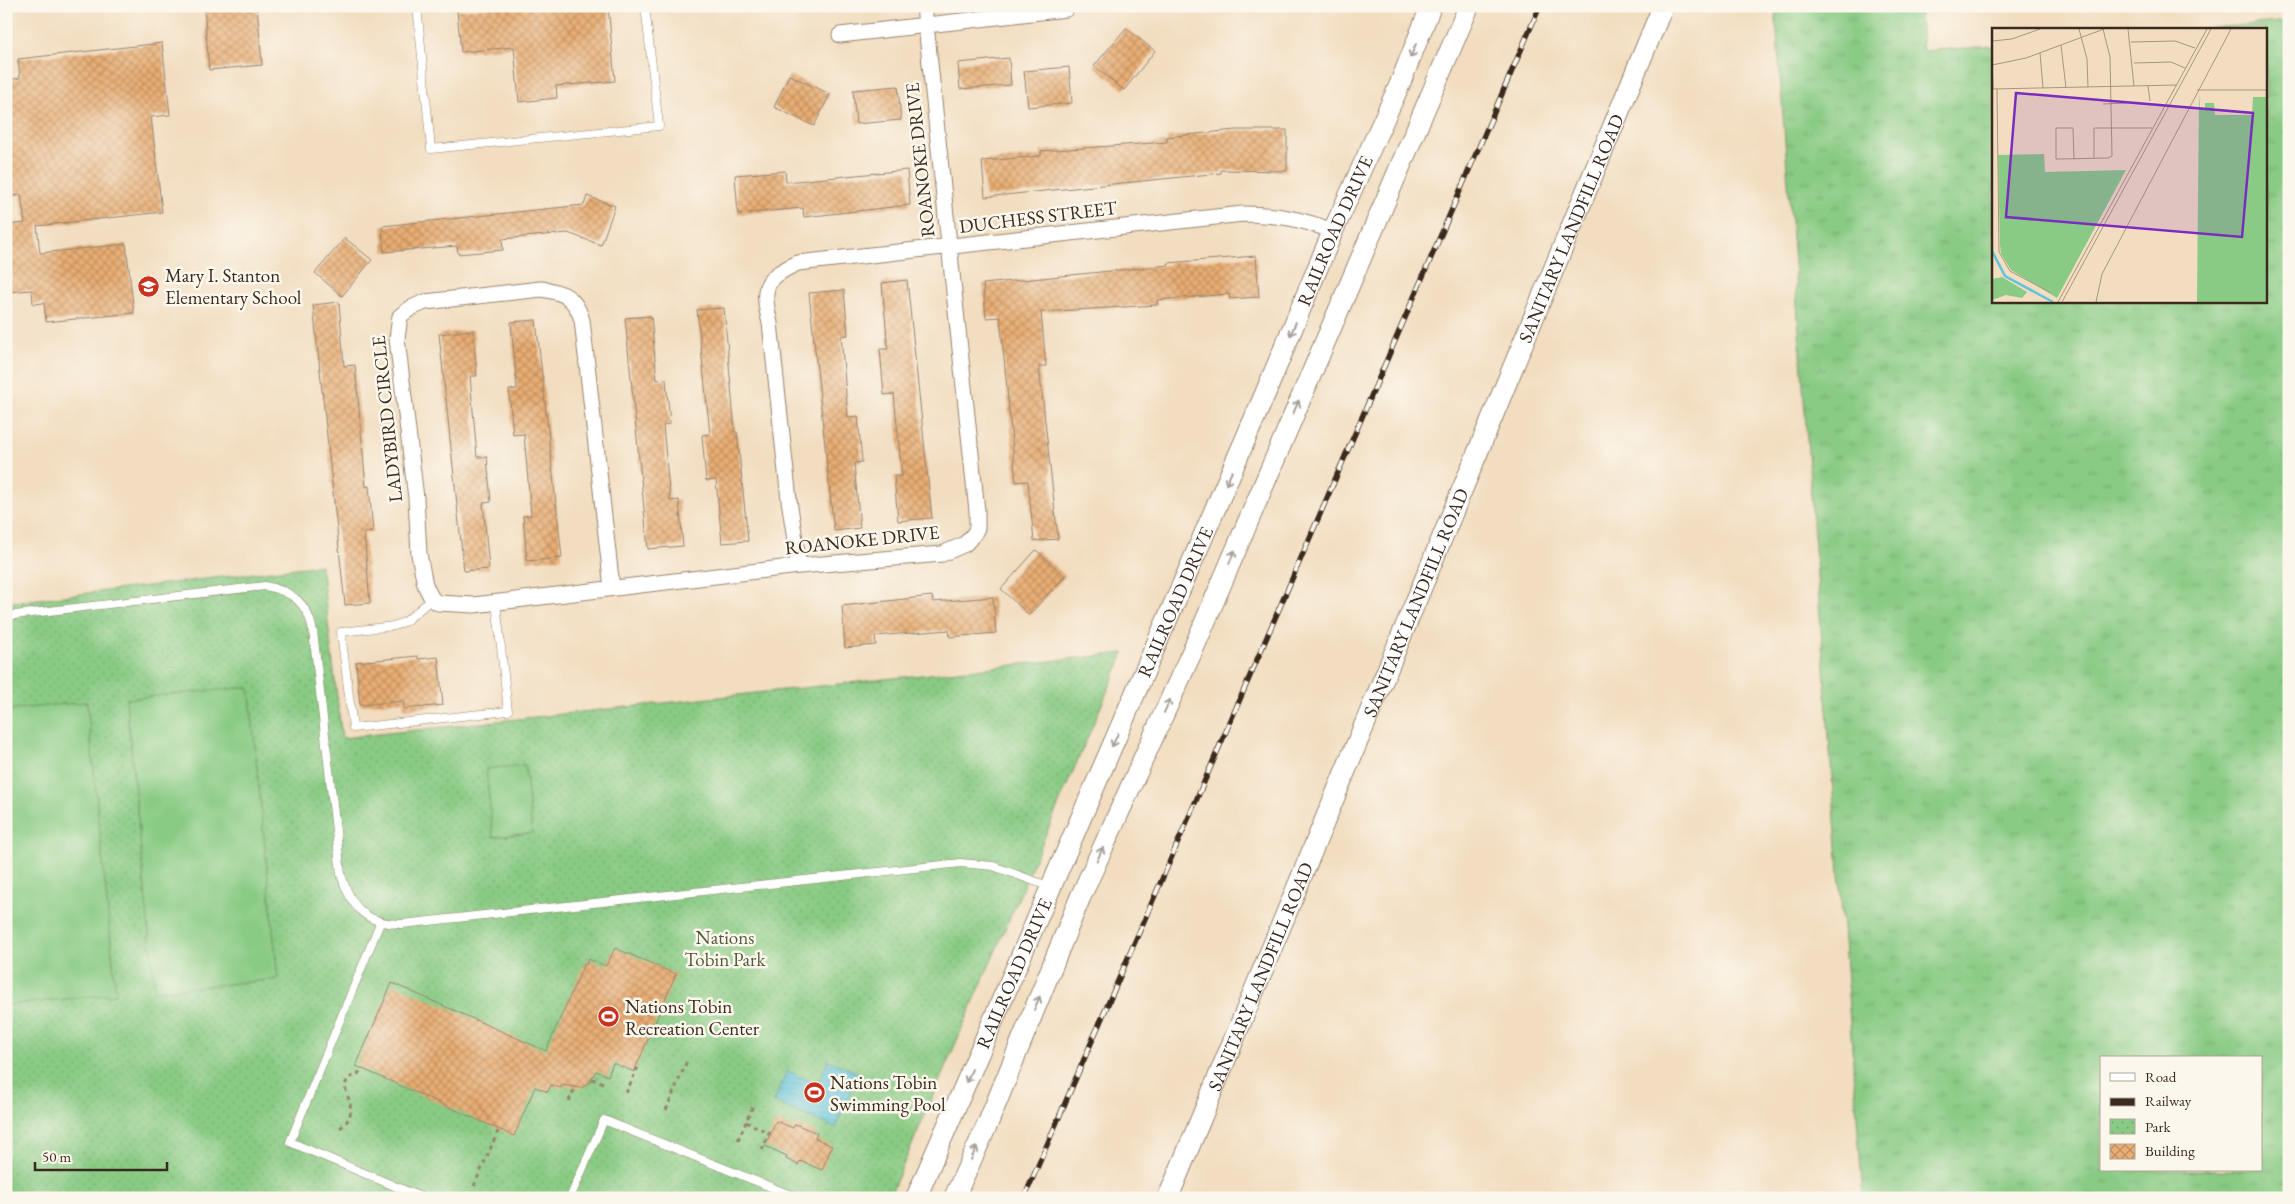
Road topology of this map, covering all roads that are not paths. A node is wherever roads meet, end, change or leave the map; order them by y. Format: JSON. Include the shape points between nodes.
{"nodes":[{"id":1,"x":417,"y":6,"type":"edge"},
{"id":2,"x":645,"y":6,"type":"edge"},
{"id":3,"x":924,"y":6,"type":"edge"},
{"id":4,"x":1432,"y":6,"type":"edge"},
{"id":5,"x":1469,"y":6,"type":"edge"},
{"id":6,"x":1663,"y":6,"type":"edge"},
{"id":7,"x":1066,"y":9,"type":"dead end"},
{"id":8,"x":926,"y":26,"type":"junction"},
{"id":9,"x":840,"y":35,"type":"dead end"},
{"id":10,"x":1333,"y":231,"type":"junction"},
{"id":11,"x":949,"y":247,"type":"junction"},
{"id":12,"x":799,"y":566,"type":"junction"},
{"id":13,"x":612,"y":588,"type":"junction"},
{"id":14,"x":432,"y":599,"type":"junction"},
{"id":15,"x":496,"y":602,"type":"junction"},
{"id":16,"x":6,"y":616,"type":"edge"},
{"id":17,"x":1051,"y":887,"type":"junction"},
{"id":18,"x":1080,"y":898,"type":"junction"},
{"id":19,"x":380,"y":922,"type":"junction"},
{"id":20,"x":423,"y":1198,"type":"edge"},
{"id":21,"x":570,"y":1198,"type":"edge"},
{"id":22,"x":798,"y":1198,"type":"edge"},
{"id":23,"x":916,"y":1198,"type":"edge"},
{"id":24,"x":954,"y":1198,"type":"edge"},
{"id":25,"x":1168,"y":1198,"type":"edge"}],
"edges":[{"from":1,"to":2,"type":"lane","via":[[431,149],[659,126]]},
{"from":3,"to":8,"type":"street","name":"ROANOKE DRIVE"},
{"from":4,"to":10,"type":"main road","name":"RAILROAD DRIVE","one_way":true},
{"from":18,"to":5,"type":"main road","name":"RAILROAD DRIVE","one_way":true,"via":[[1196,643]]},
{"from":6,"to":25,"type":"main road","name":"SANITARY LANDFILL ROAD"},
{"from":7,"to":8,"type":"street"},
{"from":8,"to":9,"type":"street"},
{"from":8,"to":11,"type":"street","name":"ROANOKE DRIVE"},
{"from":10,"to":11,"type":"street","name":"DUCHESS STREET","via":[[1297,218],[1243,214]]},
{"from":10,"to":17,"type":"main road","name":"RAILROAD DRIVE","one_way":true,"via":[[1266,394]]},
{"from":11,"to":12,"type":"street","name":"ROANOKE DRIVE","via":[[976,492],[974,534],[965,544],[942,554]]},
{"from":11,"to":12,"type":"street","name":"DUCHESS STREET","via":[[798,263],[770,278],[766,287],[766,305]]},
{"from":12,"to":13,"type":"street","name":"ROANOKE DRIVE"},
{"from":13,"to":14,"type":"street","name":"LADYBIRD CIRCLE","via":[[582,320],[571,298],[541,289],[425,302],[400,316],[397,339],[416,498],[419,554],[425,585]]},
{"from":13,"to":15,"type":"street","name":"ROANOKE DRIVE"},
{"from":14,"to":15,"type":"street","name":"ROANOKE DRIVE","via":[[448,605],[474,606]]},
{"from":14,"to":15,"type":"lane","via":[[406,621],[394,626],[341,632],[353,728],[508,711]]},
{"from":16,"to":19,"type":"lane","via":[[265,586],[293,595],[309,614],[313,631],[341,874],[355,904],[368,918]]},
{"from":17,"to":18,"type":"main road"},
{"from":17,"to":19,"type":"lane","via":[[994,866],[961,863],[402,924]]},
{"from":17,"to":23,"type":"main road","name":"RAILROAD DRIVE","one_way":true},
{"from":24,"to":18,"type":"main road","name":"RAILROAD DRIVE","one_way":true},
{"from":19,"to":20,"type":"lane","via":[[290,1142]]},
{"from":21,"to":22,"type":"lane","via":[[604,1120]]}]}
